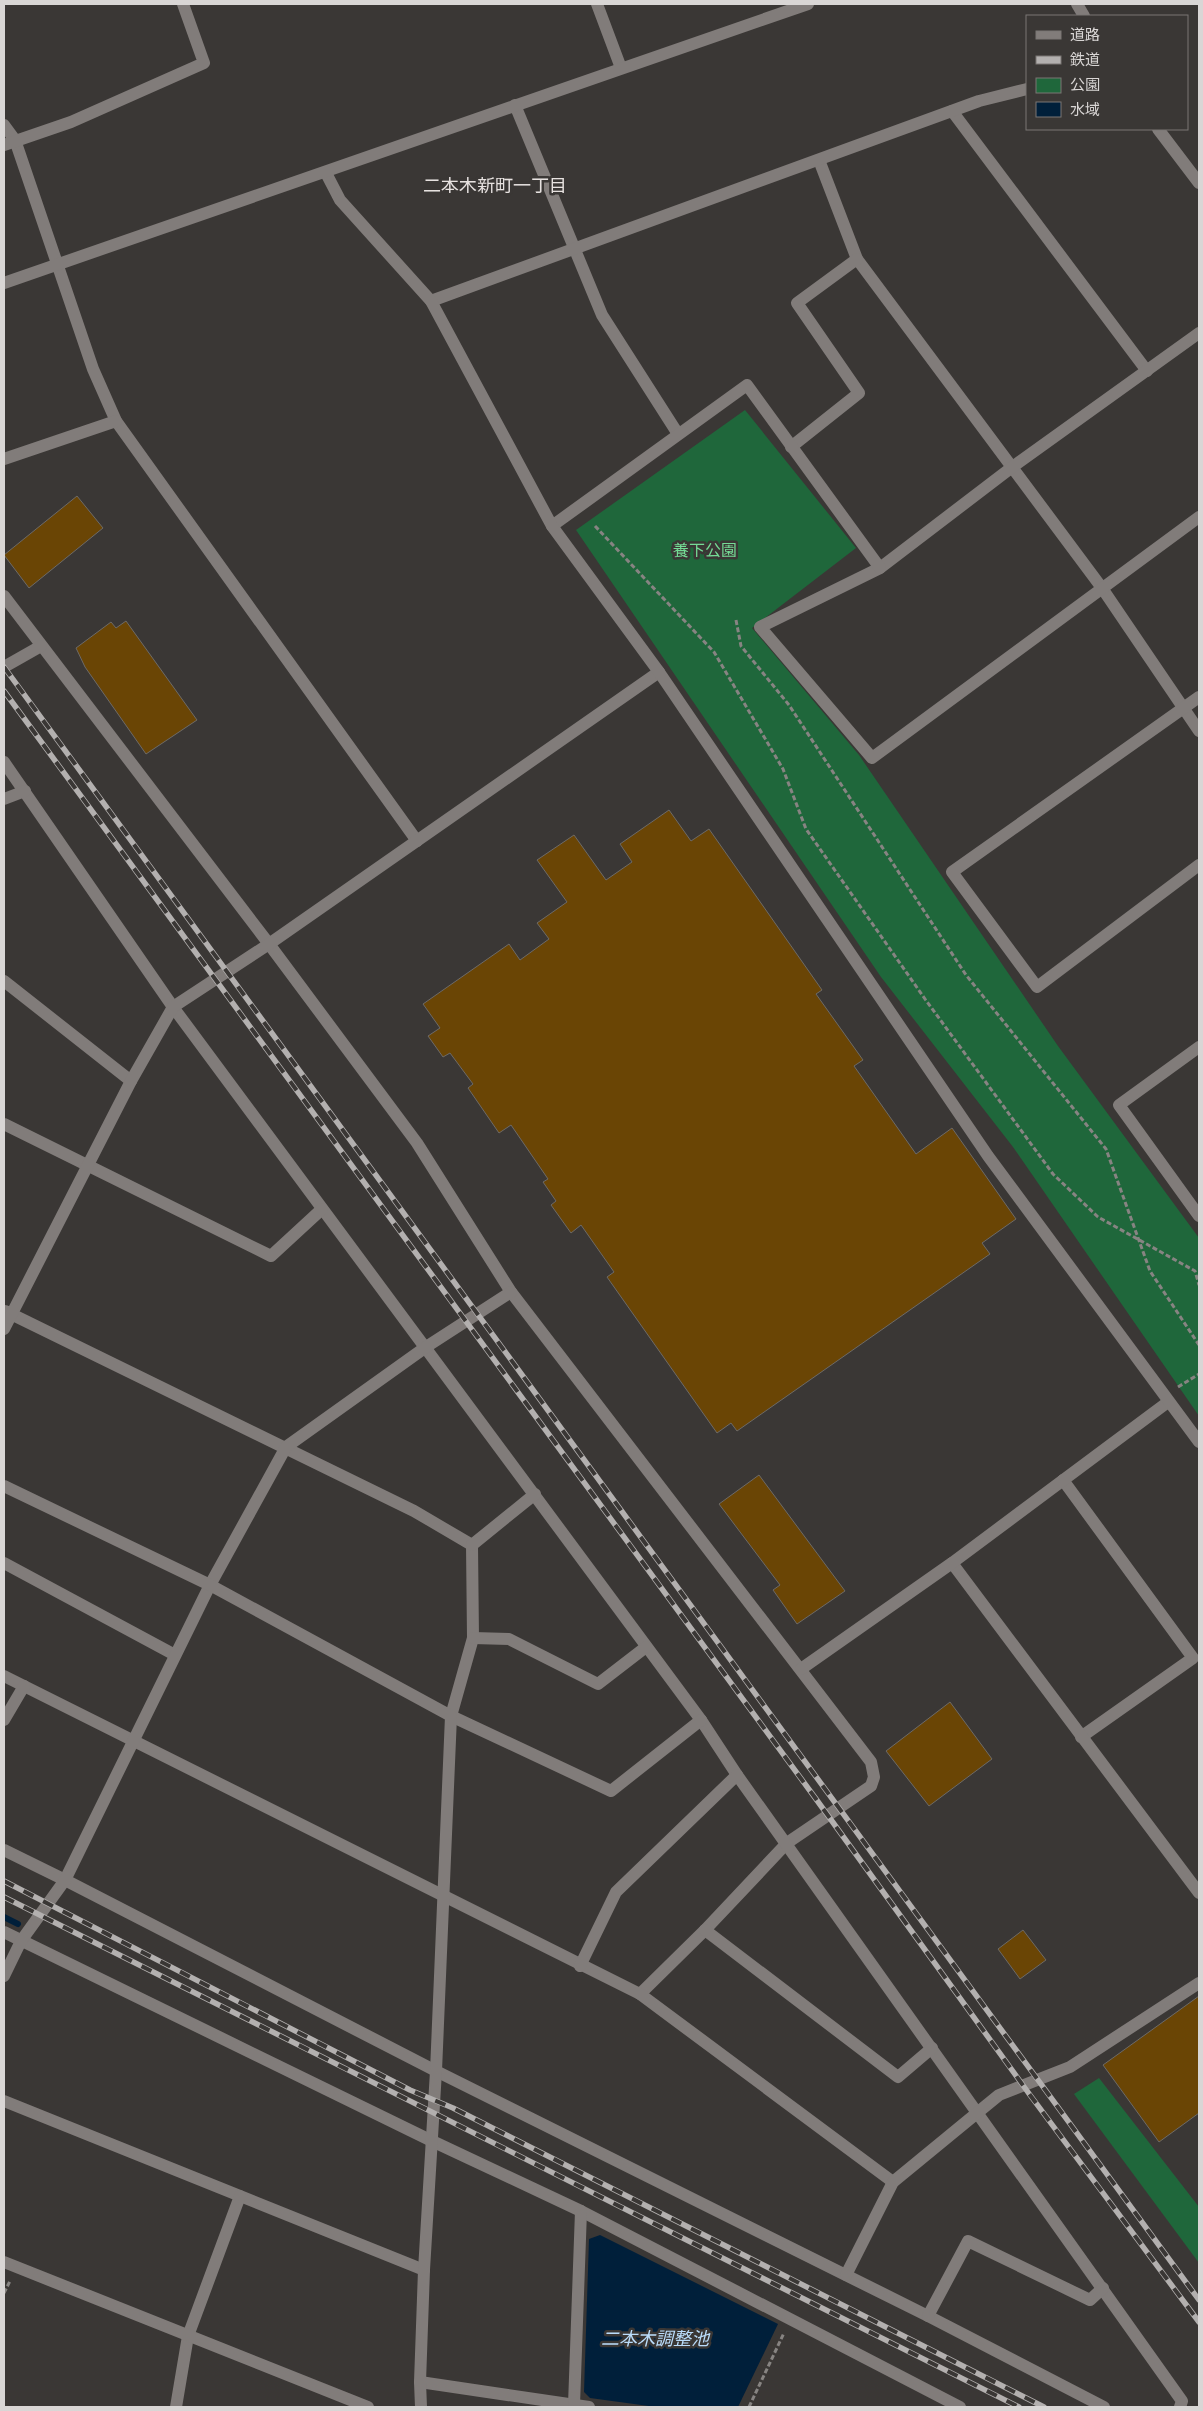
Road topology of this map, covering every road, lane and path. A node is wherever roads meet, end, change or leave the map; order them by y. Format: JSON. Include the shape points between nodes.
{"nodes":[{"id":1,"x":183,"y":4,"type":"edge"},
{"id":2,"x":597,"y":4,"type":"edge"},
{"id":3,"x":808,"y":4,"type":"edge"},
{"id":4,"x":1077,"y":4,"type":"edge"},
{"id":5,"x":1083,"y":15,"type":"edge"},
{"id":6,"x":621,"y":68,"type":"junction"},
{"id":7,"x":1026,"y":89,"type":"edge"},
{"id":8,"x":515,"y":105,"type":"junction"},
{"id":9,"x":952,"y":111,"type":"junction"},
{"id":10,"x":4,"y":125,"type":"edge"},
{"id":11,"x":1159,"y":130,"type":"edge"},
{"id":12,"x":9,"y":142,"type":"edge"},
{"id":13,"x":819,"y":160,"type":"junction"},
{"id":14,"x":326,"y":173,"type":"junction"},
{"id":15,"x":1199,"y":184,"type":"edge"},
{"id":16,"x":574,"y":248,"type":"junction"},
{"id":17,"x":857,"y":259,"type":"junction"},
{"id":18,"x":56,"y":265,"type":"junction"},
{"id":19,"x":4,"y":283,"type":"edge"},
{"id":20,"x":431,"y":301,"type":"junction"},
{"id":21,"x":1199,"y":334,"type":"edge"},
{"id":22,"x":1147,"y":371,"type":"junction"},
{"id":23,"x":116,"y":421,"type":"junction"},
{"id":24,"x":678,"y":434,"type":"junction"},
{"id":25,"x":791,"y":447,"type":"junction"},
{"id":26,"x":4,"y":459,"type":"edge"},
{"id":27,"x":1011,"y":468,"type":"junction"},
{"id":28,"x":1199,"y":517,"type":"edge"},
{"id":29,"x":552,"y":526,"type":"junction"},
{"id":30,"x":595,"y":526,"type":"dead end"},
{"id":31,"x":880,"y":568,"type":"junction"},
{"id":32,"x":1102,"y":588,"type":"junction"},
{"id":33,"x":4,"y":596,"type":"edge"},
{"id":34,"x":736,"y":620,"type":"dead end"},
{"id":35,"x":41,"y":646,"type":"junction"},
{"id":36,"x":4,"y":667,"type":"edge"},
{"id":37,"x":659,"y":672,"type":"junction"},
{"id":38,"x":1199,"y":697,"type":"edge"},
{"id":39,"x":1183,"y":709,"type":"junction"},
{"id":40,"x":1199,"y":731,"type":"edge"},
{"id":41,"x":4,"y":762,"type":"edge"},
{"id":42,"x":26,"y":791,"type":"junction"},
{"id":43,"x":4,"y":799,"type":"edge"},
{"id":44,"x":416,"y":841,"type":"junction"},
{"id":45,"x":1199,"y":865,"type":"edge"},
{"id":46,"x":269,"y":944,"type":"junction"},
{"id":47,"x":4,"y":981,"type":"edge"},
{"id":48,"x":173,"y":1007,"type":"junction"},
{"id":49,"x":1199,"y":1047,"type":"edge"},
{"id":50,"x":131,"y":1081,"type":"junction"},
{"id":51,"x":4,"y":1124,"type":"edge"},
{"id":52,"x":87,"y":1166,"type":"junction"},
{"id":53,"x":322,"y":1209,"type":"junction"},
{"id":54,"x":1199,"y":1216,"type":"edge"},
{"id":55,"x":1138,"y":1239,"type":"junction"},
{"id":56,"x":1199,"y":1285,"type":"edge"},
{"id":57,"x":511,"y":1292,"type":"junction"},
{"id":58,"x":7,"y":1312,"type":"edge"},
{"id":59,"x":4,"y":1329,"type":"edge"},
{"id":60,"x":1199,"y":1344,"type":"edge"},
{"id":61,"x":426,"y":1347,"type":"junction"},
{"id":62,"x":1199,"y":1374,"type":"edge"},
{"id":63,"x":1180,"y":1386,"type":"dead end"},
{"id":64,"x":1168,"y":1402,"type":"junction"},
{"id":65,"x":1199,"y":1442,"type":"edge"},
{"id":66,"x":286,"y":1447,"type":"junction"},
{"id":67,"x":1063,"y":1480,"type":"junction"},
{"id":68,"x":4,"y":1486,"type":"edge"},
{"id":69,"x":535,"y":1494,"type":"junction"},
{"id":70,"x":472,"y":1545,"type":"junction"},
{"id":71,"x":4,"y":1563,"type":"edge"},
{"id":72,"x":952,"y":1563,"type":"junction"},
{"id":73,"x":210,"y":1585,"type":"junction"},
{"id":74,"x":473,"y":1638,"type":"junction"},
{"id":75,"x":646,"y":1648,"type":"junction"},
{"id":76,"x":175,"y":1655,"type":"junction"},
{"id":77,"x":801,"y":1669,"type":"junction"},
{"id":78,"x":4,"y":1676,"type":"edge"},
{"id":79,"x":24,"y":1686,"type":"junction"},
{"id":80,"x":451,"y":1716,"type":"junction"},
{"id":81,"x":4,"y":1720,"type":"edge"},
{"id":82,"x":701,"y":1720,"type":"junction"},
{"id":83,"x":1081,"y":1737,"type":"junction"},
{"id":84,"x":134,"y":1741,"type":"junction"},
{"id":85,"x":737,"y":1775,"type":"junction"},
{"id":86,"x":787,"y":1843,"type":"junction"},
{"id":87,"x":4,"y":1850,"type":"edge"},
{"id":88,"x":65,"y":1880,"type":"junction"},
{"id":89,"x":1199,"y":1893,"type":"edge"},
{"id":90,"x":444,"y":1896,"type":"junction"},
{"id":91,"x":705,"y":1930,"type":"junction"},
{"id":92,"x":4,"y":1932,"type":"edge"},
{"id":93,"x":21,"y":1941,"type":"junction"},
{"id":94,"x":580,"y":1966,"type":"junction"},
{"id":95,"x":4,"y":1976,"type":"edge"},
{"id":96,"x":1199,"y":1983,"type":"edge"},
{"id":97,"x":640,"y":1994,"type":"junction"},
{"id":98,"x":932,"y":2048,"type":"junction"},
{"id":99,"x":436,"y":2071,"type":"junction"},
{"id":100,"x":4,"y":2101,"type":"edge"},
{"id":101,"x":976,"y":2113,"type":"junction"},
{"id":102,"x":432,"y":2141,"type":"junction"},
{"id":103,"x":893,"y":2182,"type":"junction"},
{"id":104,"x":240,"y":2196,"type":"junction"},
{"id":105,"x":582,"y":2211,"type":"junction"},
{"id":106,"x":4,"y":2262,"type":"edge"},
{"id":107,"x":424,"y":2270,"type":"junction"},
{"id":108,"x":846,"y":2275,"type":"junction"},
{"id":109,"x":1102,"y":2288,"type":"junction"},
{"id":110,"x":928,"y":2316,"type":"junction"},
{"id":111,"x":790,"y":2320,"type":"junction"},
{"id":112,"x":188,"y":2336,"type":"junction"},
{"id":113,"x":420,"y":2382,"type":"junction"},
{"id":114,"x":574,"y":2405,"type":"junction"},
{"id":115,"x":176,"y":2407,"type":"edge"},
{"id":116,"x":368,"y":2407,"type":"edge"},
{"id":117,"x":421,"y":2407,"type":"edge"},
{"id":118,"x":589,"y":2407,"type":"edge"},
{"id":119,"x":749,"y":2407,"type":"edge"},
{"id":120,"x":960,"y":2407,"type":"edge"},
{"id":121,"x":1104,"y":2407,"type":"edge"},
{"id":122,"x":1180,"y":2407,"type":"edge"}],
"edges":[{"from":1,"to":12,"type":"street","via":[[204,63],[71,122]]},
{"from":2,"to":6,"type":"street"},
{"from":3,"to":6,"type":"street"},
{"from":4,"to":5,"type":"street"},
{"from":6,"to":8,"type":"street"},
{"from":7,"to":9,"type":"street"},
{"from":8,"to":14,"type":"street"},
{"from":8,"to":16,"type":"street"},
{"from":9,"to":13,"type":"street"},
{"from":9,"to":22,"type":"street"},
{"from":10,"to":12,"type":"street"},
{"from":11,"to":15,"type":"street"},
{"from":12,"to":18,"type":"street"},
{"from":13,"to":16,"type":"street"},
{"from":13,"to":17,"type":"street"},
{"from":14,"to":18,"type":"street"},
{"from":14,"to":20,"type":"street","via":[[340,200]]},
{"from":16,"to":20,"type":"street"},
{"from":16,"to":24,"type":"street","via":[[602,315]]},
{"from":17,"to":25,"type":"street","via":[[798,303],[859,393]]},
{"from":17,"to":27,"type":"street"},
{"from":18,"to":19,"type":"street"},
{"from":18,"to":23,"type":"street","via":[[93,369]]},
{"from":20,"to":29,"type":"street"},
{"from":21,"to":22,"type":"street"},
{"from":22,"to":27,"type":"street"},
{"from":23,"to":26,"type":"street"},
{"from":23,"to":44,"type":"street"},
{"from":24,"to":25,"type":"street","via":[[747,386]]},
{"from":24,"to":29,"type":"street"},
{"from":25,"to":31,"type":"street"},
{"from":27,"to":31,"type":"street"},
{"from":27,"to":32,"type":"street"},
{"from":28,"to":32,"type":"street"},
{"from":29,"to":37,"type":"street"},
{"from":30,"to":55,"type":"path","via":[[714,652],[783,769],[806,829],[1053,1174],[1098,1217]]},
{"from":31,"to":32,"type":"street","via":[[760,627],[872,758]]},
{"from":32,"to":39,"type":"street"},
{"from":33,"to":35,"type":"street"},
{"from":34,"to":55,"type":"path","via":[[741,646],[789,705],[966,975],[1106,1149]]},
{"from":35,"to":36,"type":"street"},
{"from":35,"to":46,"type":"street"},
{"from":37,"to":44,"type":"street"},
{"from":37,"to":64,"type":"street","via":[[988,1156]]},
{"from":38,"to":39,"type":"street"},
{"from":39,"to":40,"type":"street"},
{"from":39,"to":45,"type":"street","via":[[952,872],[1037,987]]},
{"from":41,"to":42,"type":"street"},
{"from":42,"to":43,"type":"street"},
{"from":42,"to":48,"type":"street"},
{"from":44,"to":46,"type":"street"},
{"from":46,"to":48,"type":"street"},
{"from":46,"to":57,"type":"street","via":[[417,1143]]},
{"from":47,"to":50,"type":"street"},
{"from":48,"to":50,"type":"street"},
{"from":48,"to":53,"type":"street"},
{"from":49,"to":54,"type":"street","via":[[1119,1105]]},
{"from":50,"to":52,"type":"street"},
{"from":51,"to":52,"type":"street"},
{"from":52,"to":53,"type":"street","via":[[271,1256]]},
{"from":52,"to":58,"type":"street"},
{"from":53,"to":61,"type":"street"},
{"from":55,"to":56,"type":"path","via":[[1194,1271]]},
{"from":55,"to":60,"type":"path","via":[[1150,1271]]},
{"from":57,"to":61,"type":"street"},
{"from":57,"to":77,"type":"street"},
{"from":58,"to":59,"type":"street"},
{"from":58,"to":66,"type":"street"},
{"from":61,"to":66,"type":"street"},
{"from":61,"to":69,"type":"street"},
{"from":62,"to":63,"type":"path"},
{"from":64,"to":65,"type":"street"},
{"from":64,"to":67,"type":"street"},
{"from":66,"to":70,"type":"street","via":[[414,1511]]},
{"from":66,"to":73,"type":"street"},
{"from":67,"to":72,"type":"street"},
{"from":67,"to":83,"type":"street","via":[[1192,1658]]},
{"from":68,"to":73,"type":"street"},
{"from":69,"to":70,"type":"street"},
{"from":69,"to":75,"type":"street"},
{"from":70,"to":74,"type":"street"},
{"from":71,"to":76,"type":"street"},
{"from":72,"to":77,"type":"street"},
{"from":72,"to":83,"type":"street"},
{"from":73,"to":76,"type":"street"},
{"from":73,"to":80,"type":"street"},
{"from":74,"to":75,"type":"street","via":[[509,1639],[598,1684]]},
{"from":74,"to":80,"type":"street"},
{"from":75,"to":82,"type":"street"},
{"from":76,"to":84,"type":"street"},
{"from":77,"to":86,"type":"street","via":[[871,1762],[874,1777],[871,1786],[861,1794]]},
{"from":78,"to":79,"type":"street"},
{"from":79,"to":81,"type":"street"},
{"from":79,"to":84,"type":"street"},
{"from":80,"to":82,"type":"street","via":[[610,1791]]},
{"from":80,"to":90,"type":"street"},
{"from":82,"to":85,"type":"street"},
{"from":83,"to":89,"type":"street"},
{"from":84,"to":88,"type":"street"},
{"from":84,"to":90,"type":"street"},
{"from":85,"to":86,"type":"street"},
{"from":85,"to":94,"type":"street","via":[[616,1892]]},
{"from":86,"to":91,"type":"street"},
{"from":86,"to":98,"type":"street"},
{"from":87,"to":88,"type":"street"},
{"from":88,"to":93,"type":"street"},
{"from":88,"to":99,"type":"street"},
{"from":90,"to":94,"type":"street"},
{"from":90,"to":99,"type":"street"},
{"from":91,"to":97,"type":"street"},
{"from":91,"to":98,"type":"street","via":[[898,2077]]},
{"from":92,"to":93,"type":"street"},
{"from":93,"to":95,"type":"street"},
{"from":93,"to":102,"type":"street"},
{"from":94,"to":97,"type":"street"},
{"from":96,"to":101,"type":"street","via":[[1070,2066],[999,2096]]},
{"from":97,"to":103,"type":"street"},
{"from":98,"to":101,"type":"street"},
{"from":99,"to":102,"type":"street"},
{"from":99,"to":108,"type":"street"},
{"from":100,"to":104,"type":"street"},
{"from":101,"to":103,"type":"street"},
{"from":101,"to":109,"type":"street"},
{"from":102,"to":105,"type":"street"},
{"from":102,"to":107,"type":"street"},
{"from":103,"to":108,"type":"street"},
{"from":104,"to":107,"type":"street"},
{"from":104,"to":112,"type":"street"},
{"from":105,"to":111,"type":"street"},
{"from":105,"to":114,"type":"street"},
{"from":106,"to":112,"type":"street"},
{"from":107,"to":113,"type":"street"},
{"from":108,"to":110,"type":"street"},
{"from":109,"to":110,"type":"street","via":[[1090,2300],[968,2241]]},
{"from":109,"to":122,"type":"street","via":[[1182,2401]]},
{"from":110,"to":121,"type":"street"},
{"from":111,"to":119,"type":"path"},
{"from":111,"to":120,"type":"street"},
{"from":112,"to":115,"type":"street"},
{"from":112,"to":116,"type":"street"},
{"from":113,"to":114,"type":"street"},
{"from":113,"to":117,"type":"street"},
{"from":114,"to":118,"type":"street"}]}
